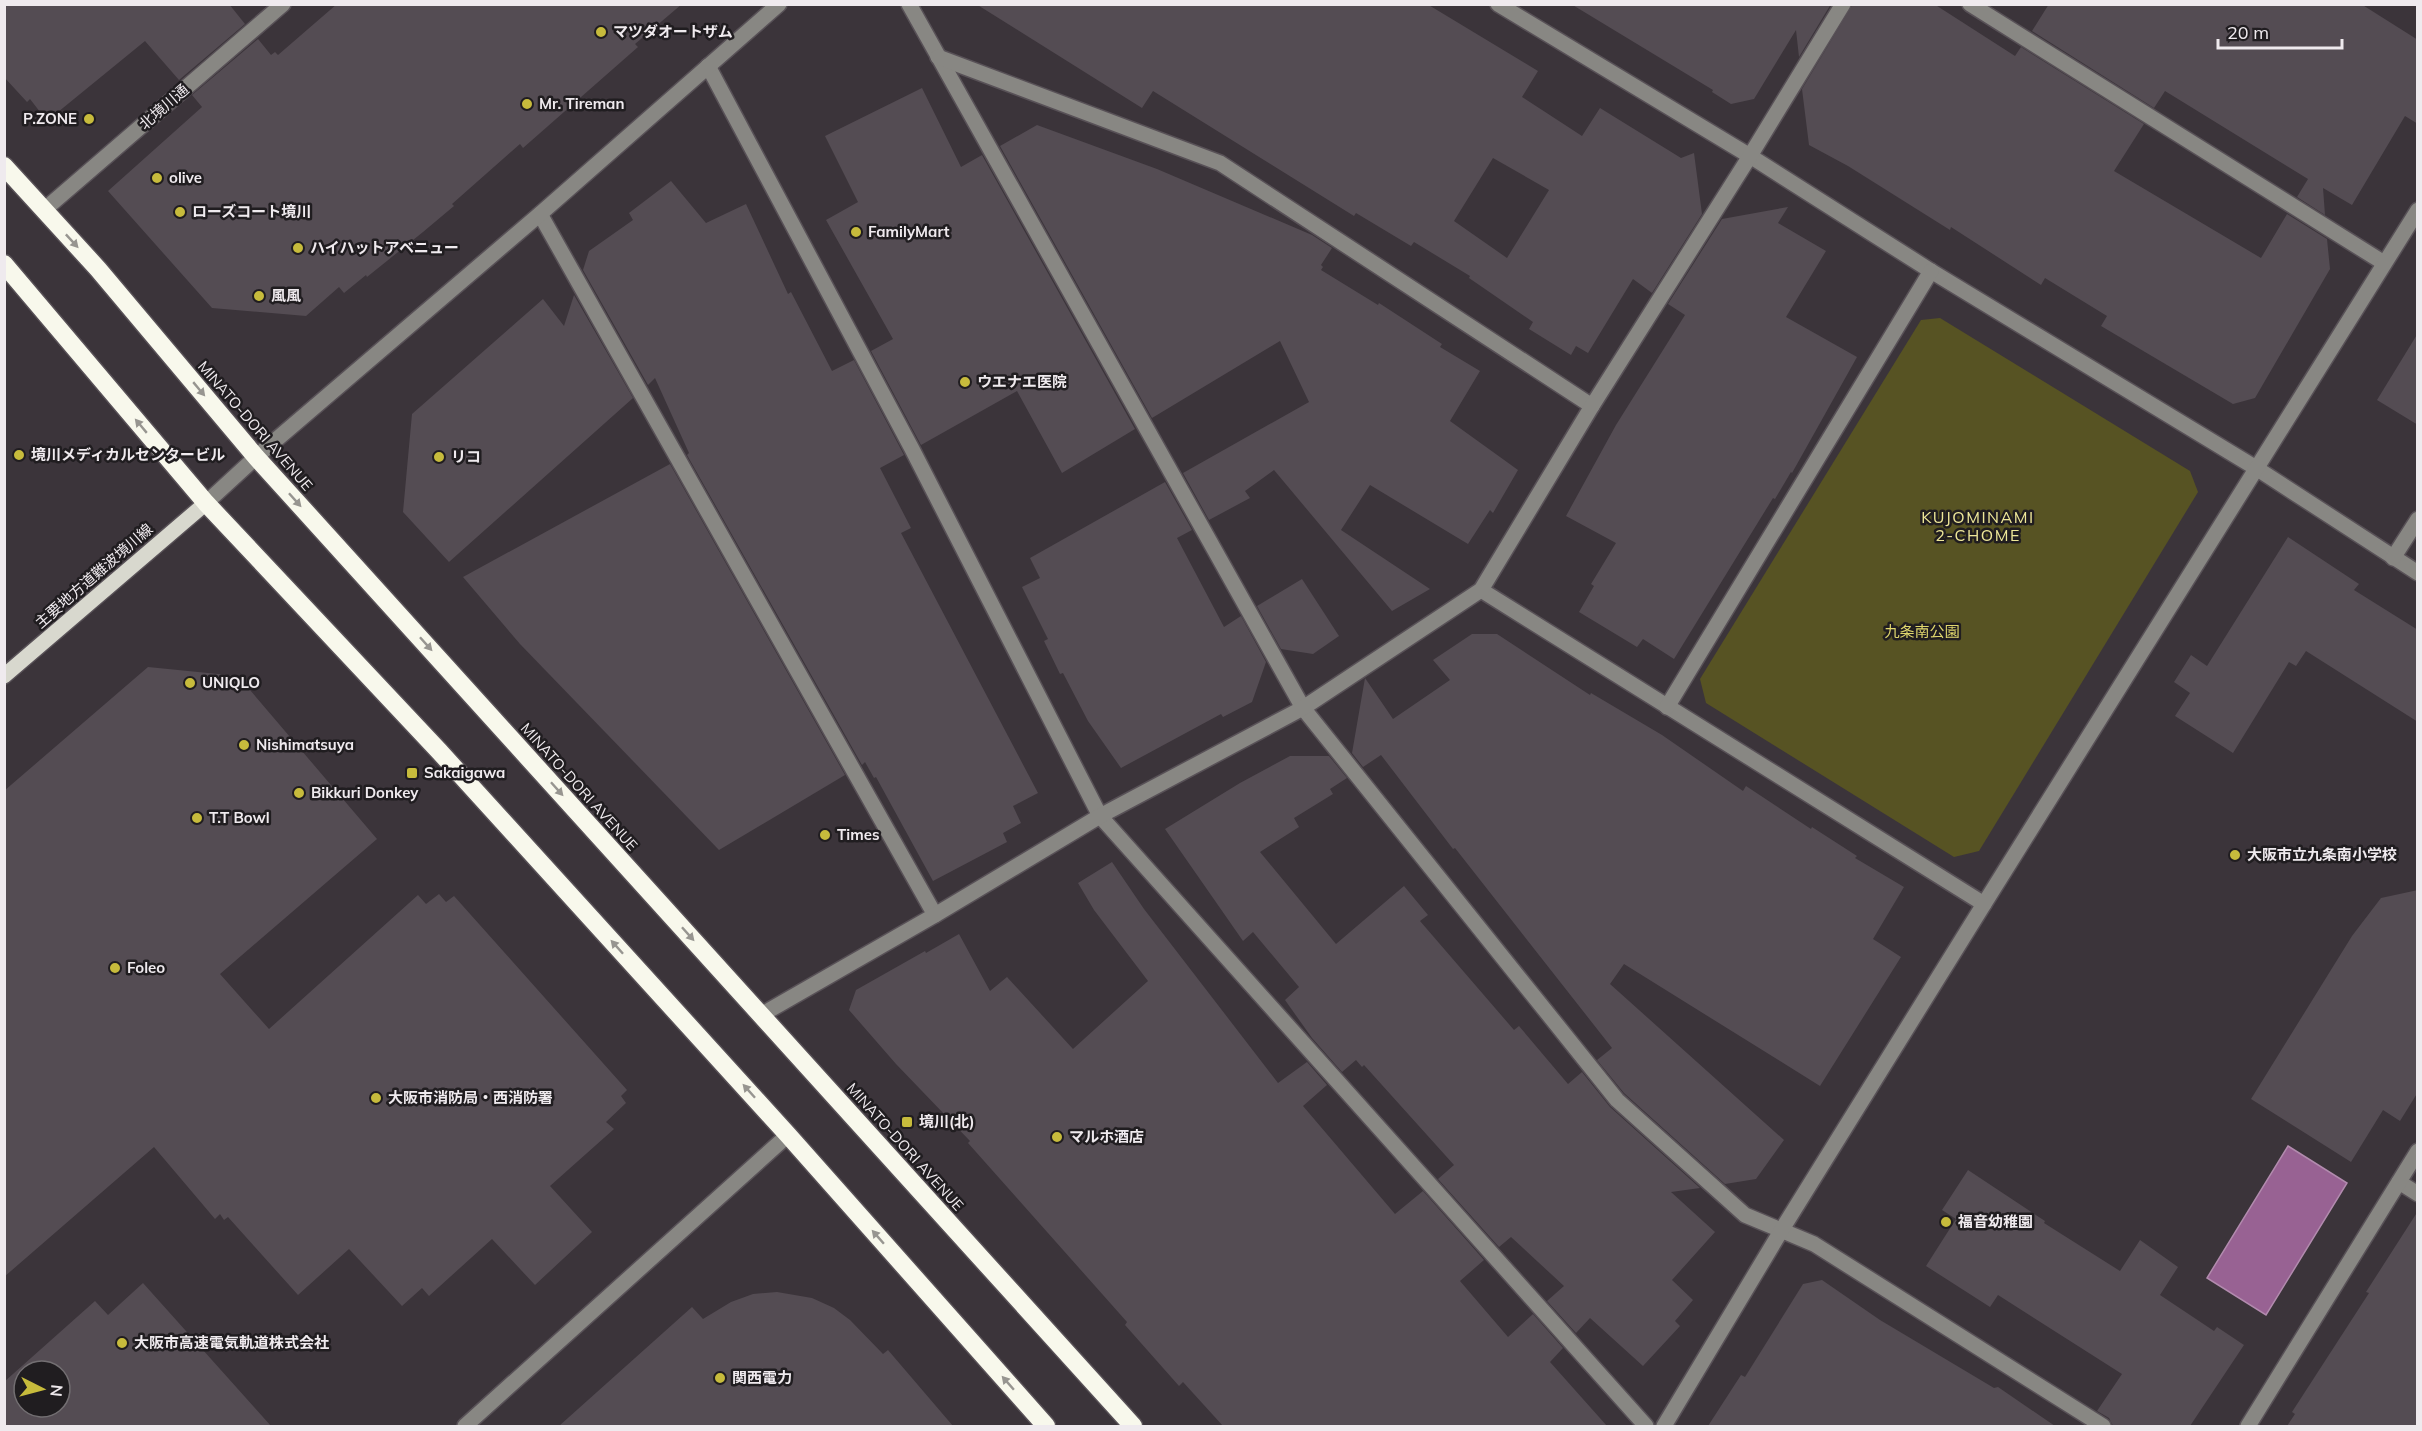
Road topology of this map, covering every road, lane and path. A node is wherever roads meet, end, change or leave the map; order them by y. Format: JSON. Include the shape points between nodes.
{"nodes":[{"id":1,"x":283,"y":4,"type":"edge"},
{"id":2,"x":779,"y":4,"type":"edge"},
{"id":3,"x":909,"y":4,"type":"edge"},
{"id":4,"x":1498,"y":4,"type":"edge"},
{"id":5,"x":1843,"y":4,"type":"edge"},
{"id":6,"x":1970,"y":4,"type":"edge"},
{"id":7,"x":938,"y":57,"type":"junction"},
{"id":8,"x":708,"y":66,"type":"junction"},
{"id":9,"x":1750,"y":156,"type":"junction"},
{"id":10,"x":4,"y":166,"type":"edge"},
{"id":11,"x":44,"y":210,"type":"junction"},
{"id":12,"x":2418,"y":210,"type":"edge"},
{"id":13,"x":540,"y":214,"type":"junction"},
{"id":14,"x":2384,"y":263,"type":"junction"},
{"id":15,"x":4,"y":264,"type":"edge"},
{"id":16,"x":1931,"y":271,"type":"junction"},
{"id":17,"x":1592,"y":406,"type":"junction"},
{"id":18,"x":256,"y":456,"type":"junction"},
{"id":19,"x":2256,"y":468,"type":"junction"},
{"id":20,"x":206,"y":503,"type":"junction"},
{"id":21,"x":2418,"y":519,"type":"edge"},
{"id":22,"x":2393,"y":558,"type":"junction"},
{"id":23,"x":2418,"y":573,"type":"edge"},
{"id":24,"x":1480,"y":590,"type":"junction"},
{"id":25,"x":4,"y":676,"type":"edge"},
{"id":26,"x":1303,"y":708,"type":"junction"},
{"id":27,"x":1667,"y":708,"type":"junction"},
{"id":28,"x":1100,"y":816,"type":"junction"},
{"id":29,"x":1984,"y":904,"type":"junction"},
{"id":30,"x":935,"y":915,"type":"junction"},
{"id":31,"x":761,"y":1015,"type":"junction"},
{"id":32,"x":788,"y":1135,"type":"junction"},
{"id":33,"x":2418,"y":1151,"type":"edge"},
{"id":34,"x":2399,"y":1182,"type":"junction"},
{"id":35,"x":2418,"y":1194,"type":"edge"},
{"id":36,"x":1781,"y":1231,"type":"junction"},
{"id":37,"x":465,"y":1426,"type":"edge"},
{"id":38,"x":1046,"y":1426,"type":"edge"},
{"id":39,"x":1133,"y":1426,"type":"edge"},
{"id":40,"x":1646,"y":1426,"type":"edge"},
{"id":41,"x":1664,"y":1426,"type":"edge"},
{"id":42,"x":2103,"y":1426,"type":"edge"},
{"id":43,"x":2248,"y":1426,"type":"edge"}],
"edges":[{"from":1,"to":11,"type":"street","name":"北境川通"},
{"from":2,"to":8,"type":"street"},
{"from":3,"to":7,"type":"street"},
{"from":4,"to":9,"type":"street"},
{"from":5,"to":9,"type":"street"},
{"from":6,"to":14,"type":"street"},
{"from":7,"to":17,"type":"street","via":[[1220,163]]},
{"from":7,"to":26,"type":"street"},
{"from":8,"to":13,"type":"street"},
{"from":8,"to":28,"type":"street","via":[[912,449]]},
{"from":9,"to":16,"type":"street"},
{"from":9,"to":17,"type":"street"},
{"from":10,"to":11,"type":"highway","name":"MINATO-DORI AVENUE"},
{"from":11,"to":18,"type":"highway","name":"MINATO-DORI AVENUE","one_way":true},
{"from":12,"to":14,"type":"street"},
{"from":13,"to":18,"type":"street"},
{"from":13,"to":30,"type":"street"},
{"from":14,"to":19,"type":"street"},
{"from":20,"to":15,"type":"highway","one_way":true},
{"from":16,"to":19,"type":"street"},
{"from":16,"to":27,"type":"street"},
{"from":17,"to":24,"type":"street"},
{"from":18,"to":20,"type":"street"},
{"from":18,"to":31,"type":"highway","name":"MINATO-DORI AVENUE","one_way":true},
{"from":19,"to":22,"type":"street"},
{"from":19,"to":29,"type":"street"},
{"from":20,"to":25,"type":"main road","name":"主要地方道難波境川線"},
{"from":32,"to":20,"type":"highway","one_way":true,"via":[[439,751]]},
{"from":21,"to":22,"type":"street"},
{"from":22,"to":23,"type":"street"},
{"from":24,"to":26,"type":"street"},
{"from":24,"to":27,"type":"street"},
{"from":26,"to":28,"type":"street"},
{"from":26,"to":36,"type":"street","via":[[1617,1100],[1745,1215]]},
{"from":27,"to":29,"type":"street"},
{"from":28,"to":30,"type":"street"},
{"from":28,"to":40,"type":"street"},
{"from":29,"to":36,"type":"street"},
{"from":30,"to":31,"type":"street"},
{"from":31,"to":39,"type":"highway","name":"MINATO-DORI AVENUE"},
{"from":32,"to":37,"type":"street"},
{"from":38,"to":32,"type":"highway","one_way":true},
{"from":33,"to":34,"type":"street"},
{"from":34,"to":35,"type":"street"},
{"from":34,"to":43,"type":"street"},
{"from":36,"to":41,"type":"street"},
{"from":36,"to":42,"type":"street","via":[[1814,1244]]}]}
